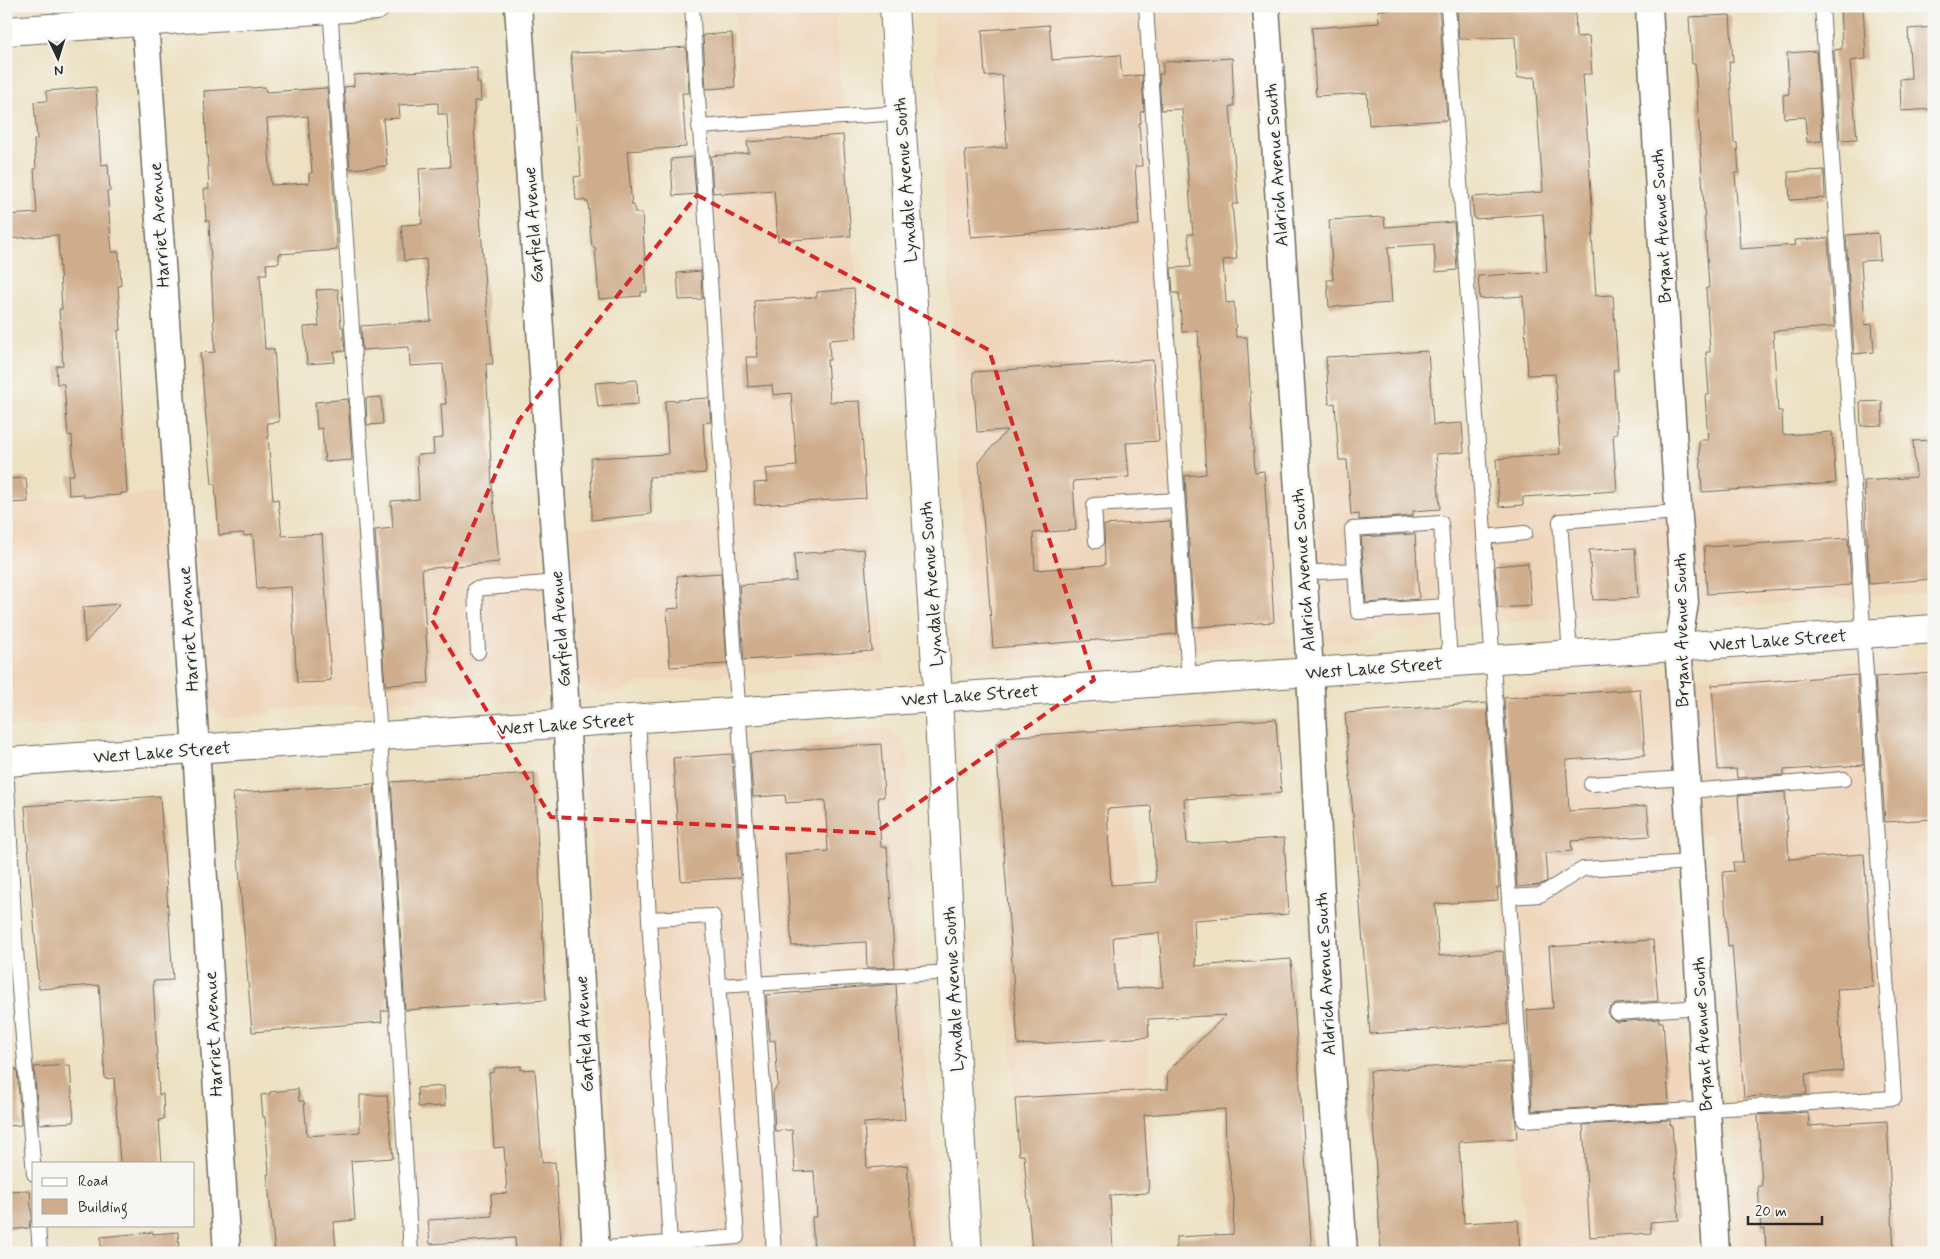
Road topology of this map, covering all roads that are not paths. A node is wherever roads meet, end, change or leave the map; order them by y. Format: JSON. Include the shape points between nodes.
{"nodes":[{"id":1,"x":376,"y":6,"type":"edge"},
{"id":2,"x":518,"y":6,"type":"edge"},
{"id":3,"x":692,"y":6,"type":"edge"},
{"id":4,"x":894,"y":6,"type":"edge"},
{"id":5,"x":1146,"y":6,"type":"edge"},
{"id":6,"x":1266,"y":6,"type":"edge"},
{"id":7,"x":1448,"y":6,"type":"edge"},
{"id":8,"x":1649,"y":6,"type":"edge"},
{"id":9,"x":1822,"y":6,"type":"edge"},
{"id":10,"x":330,"y":8,"type":"edge"},
{"id":11,"x":144,"y":14,"type":"edge"},
{"id":12,"x":6,"y":31,"type":"edge"},
{"id":13,"x":900,"y":113,"type":"junction"},
{"id":14,"x":700,"y":126,"type":"junction"},
{"id":15,"x":1177,"y":500,"type":"junction"},
{"id":16,"x":1678,"y":512,"type":"junction"},
{"id":17,"x":1525,"y":533,"type":"dead end"},
{"id":18,"x":1484,"y":537,"type":"junction"},
{"id":19,"x":1096,"y":542,"type":"dead end"},
{"id":20,"x":1355,"y":570,"type":"junction"},
{"id":21,"x":1303,"y":573,"type":"junction"},
{"id":22,"x":557,"y":582,"type":"junction"},
{"id":23,"x":1446,"y":606,"type":"junction"},
{"id":24,"x":1934,"y":629,"type":"edge"},
{"id":25,"x":1864,"y":634,"type":"junction"},
{"id":26,"x":1678,"y":646,"type":"junction"},
{"id":27,"x":478,"y":652,"type":"dead end"},
{"id":28,"x":1570,"y":654,"type":"junction"},
{"id":29,"x":1492,"y":660,"type":"junction"},
{"id":30,"x":1450,"y":662,"type":"junction"},
{"id":31,"x":1310,"y":672,"type":"junction"},
{"id":32,"x":1189,"y":681,"type":"junction"},
{"id":33,"x":938,"y":697,"type":"junction"},
{"id":34,"x":737,"y":711,"type":"junction"},
{"id":35,"x":638,"y":718,"type":"junction"},
{"id":36,"x":566,"y":724,"type":"junction"},
{"id":37,"x":380,"y":738,"type":"junction"},
{"id":38,"x":196,"y":749,"type":"junction"},
{"id":39,"x":6,"y":763,"type":"edge"},
{"id":40,"x":1844,"y":779,"type":"dead end"},
{"id":41,"x":1590,"y":784,"type":"dead end"},
{"id":42,"x":1687,"y":784,"type":"junction"},
{"id":43,"x":1691,"y":862,"type":"junction"},
{"id":44,"x":1509,"y":898,"type":"junction"},
{"id":45,"x":649,"y":919,"type":"junction"},
{"id":46,"x":952,"y":972,"type":"junction"},
{"id":47,"x":756,"y":983,"type":"junction"},
{"id":48,"x":718,"y":986,"type":"junction"},
{"id":49,"x":1700,"y":1007,"type":"junction"},
{"id":50,"x":1617,"y":1013,"type":"dead end"},
{"id":51,"x":1706,"y":1109,"type":"junction"},
{"id":52,"x":33,"y":1162,"type":"edge"},
{"id":53,"x":38,"y":1226,"type":"edge"},
{"id":54,"x":670,"y":1242,"type":"junction"},
{"id":55,"x":596,"y":1251,"type":"edge"},
{"id":56,"x":40,"y":1253,"type":"edge"},
{"id":57,"x":226,"y":1253,"type":"edge"},
{"id":58,"x":412,"y":1253,"type":"edge"},
{"id":59,"x":774,"y":1253,"type":"edge"},
{"id":60,"x":968,"y":1253,"type":"edge"},
{"id":61,"x":1344,"y":1253,"type":"edge"},
{"id":62,"x":1716,"y":1253,"type":"edge"}],
"edges":[{"from":1,"to":10,"type":"main road"},
{"from":2,"to":22,"type":"street","name":"Garfield Avenue"},
{"from":3,"to":14,"type":"lane"},
{"from":4,"to":13,"type":"main road","name":"Lyndale Avenue South"},
{"from":5,"to":15,"type":"lane"},
{"from":6,"to":21,"type":"street","name":"Aldrich Avenue South"},
{"from":7,"to":18,"type":"lane"},
{"from":8,"to":16,"type":"street","name":"Bryant Avenue South"},
{"from":9,"to":25,"type":"lane"},
{"from":10,"to":11,"type":"main road"},
{"from":10,"to":37,"type":"lane"},
{"from":11,"to":12,"type":"main road"},
{"from":11,"to":38,"type":"street","name":"Harriet Avenue"},
{"from":13,"to":14,"type":"lane"},
{"from":13,"to":33,"type":"main road","name":"Lyndale Avenue South"},
{"from":14,"to":34,"type":"lane"},
{"from":15,"to":19,"type":"lane","via":[[1094,505]]},
{"from":15,"to":32,"type":"lane"},
{"from":16,"to":26,"type":"street","name":"Bryant Avenue South","via":[[1685,603]]},
{"from":16,"to":28,"type":"lane","via":[[1560,521]]},
{"from":17,"to":18,"type":"lane"},
{"from":18,"to":29,"type":"lane"},
{"from":20,"to":21,"type":"lane"},
{"from":20,"to":23,"type":"lane","via":[[1358,612]]},
{"from":20,"to":23,"type":"lane","via":[[1352,528],[1441,523]]},
{"from":21,"to":31,"type":"street","name":"Aldrich Avenue South"},
{"from":22,"to":27,"type":"lane","via":[[475,589]]},
{"from":22,"to":36,"type":"street","name":"Garfield Avenue"},
{"from":23,"to":30,"type":"lane"},
{"from":24,"to":25,"type":"main road","name":"West Lake Street"},
{"from":25,"to":26,"type":"main road","name":"West Lake Street"},
{"from":25,"to":51,"type":"lane","via":[[1894,1098]]},
{"from":26,"to":28,"type":"main road","name":"West Lake Street"},
{"from":26,"to":42,"type":"street","name":"Bryant Avenue South"},
{"from":28,"to":29,"type":"main road","name":"West Lake Street"},
{"from":29,"to":30,"type":"main road","name":"West Lake Street"},
{"from":29,"to":44,"type":"lane"},
{"from":30,"to":31,"type":"main road","name":"West Lake Street"},
{"from":31,"to":32,"type":"main road","name":"West Lake Street"},
{"from":31,"to":61,"type":"street","name":"Aldrich Avenue South","via":[[1327,1014]]},
{"from":32,"to":33,"type":"main road","name":"West Lake Street"},
{"from":33,"to":34,"type":"main road","name":"West Lake Street"},
{"from":33,"to":46,"type":"main road","name":"Lyndale Avenue South"},
{"from":34,"to":35,"type":"main road","name":"West Lake Street"},
{"from":34,"to":47,"type":"lane"},
{"from":35,"to":36,"type":"main road","name":"West Lake Street"},
{"from":35,"to":45,"type":"lane"},
{"from":36,"to":37,"type":"main road","name":"West Lake Street"},
{"from":36,"to":55,"type":"street","name":"Garfield Avenue"},
{"from":37,"to":38,"type":"main road","name":"West Lake Street"},
{"from":37,"to":58,"type":"lane"},
{"from":38,"to":39,"type":"main road","name":"West Lake Street"},
{"from":38,"to":57,"type":"street","name":"Harriet Avenue"},
{"from":39,"to":52,"type":"lane","via":[[15,938]]},
{"from":40,"to":42,"type":"lane"},
{"from":41,"to":42,"type":"lane"},
{"from":42,"to":43,"type":"street","name":"Bryant Avenue South"},
{"from":43,"to":44,"type":"lane","via":[[1583,869],[1540,895]]},
{"from":43,"to":49,"type":"street","name":"Bryant Avenue South"},
{"from":44,"to":51,"type":"lane","via":[[1524,1120]]},
{"from":45,"to":48,"type":"lane","via":[[713,916]]},
{"from":45,"to":54,"type":"lane"},
{"from":46,"to":47,"type":"lane"},
{"from":46,"to":60,"type":"main road","name":"Lyndale Avenue South"},
{"from":47,"to":48,"type":"lane"},
{"from":47,"to":59,"type":"lane"},
{"from":48,"to":54,"type":"lane","via":[[737,1237]]},
{"from":49,"to":50,"type":"lane"},
{"from":49,"to":51,"type":"street","name":"Bryant Avenue South"},
{"from":51,"to":62,"type":"street","name":"Bryant Avenue South"},
{"from":53,"to":56,"type":"lane"},
{"from":54,"to":55,"type":"lane"}]}
